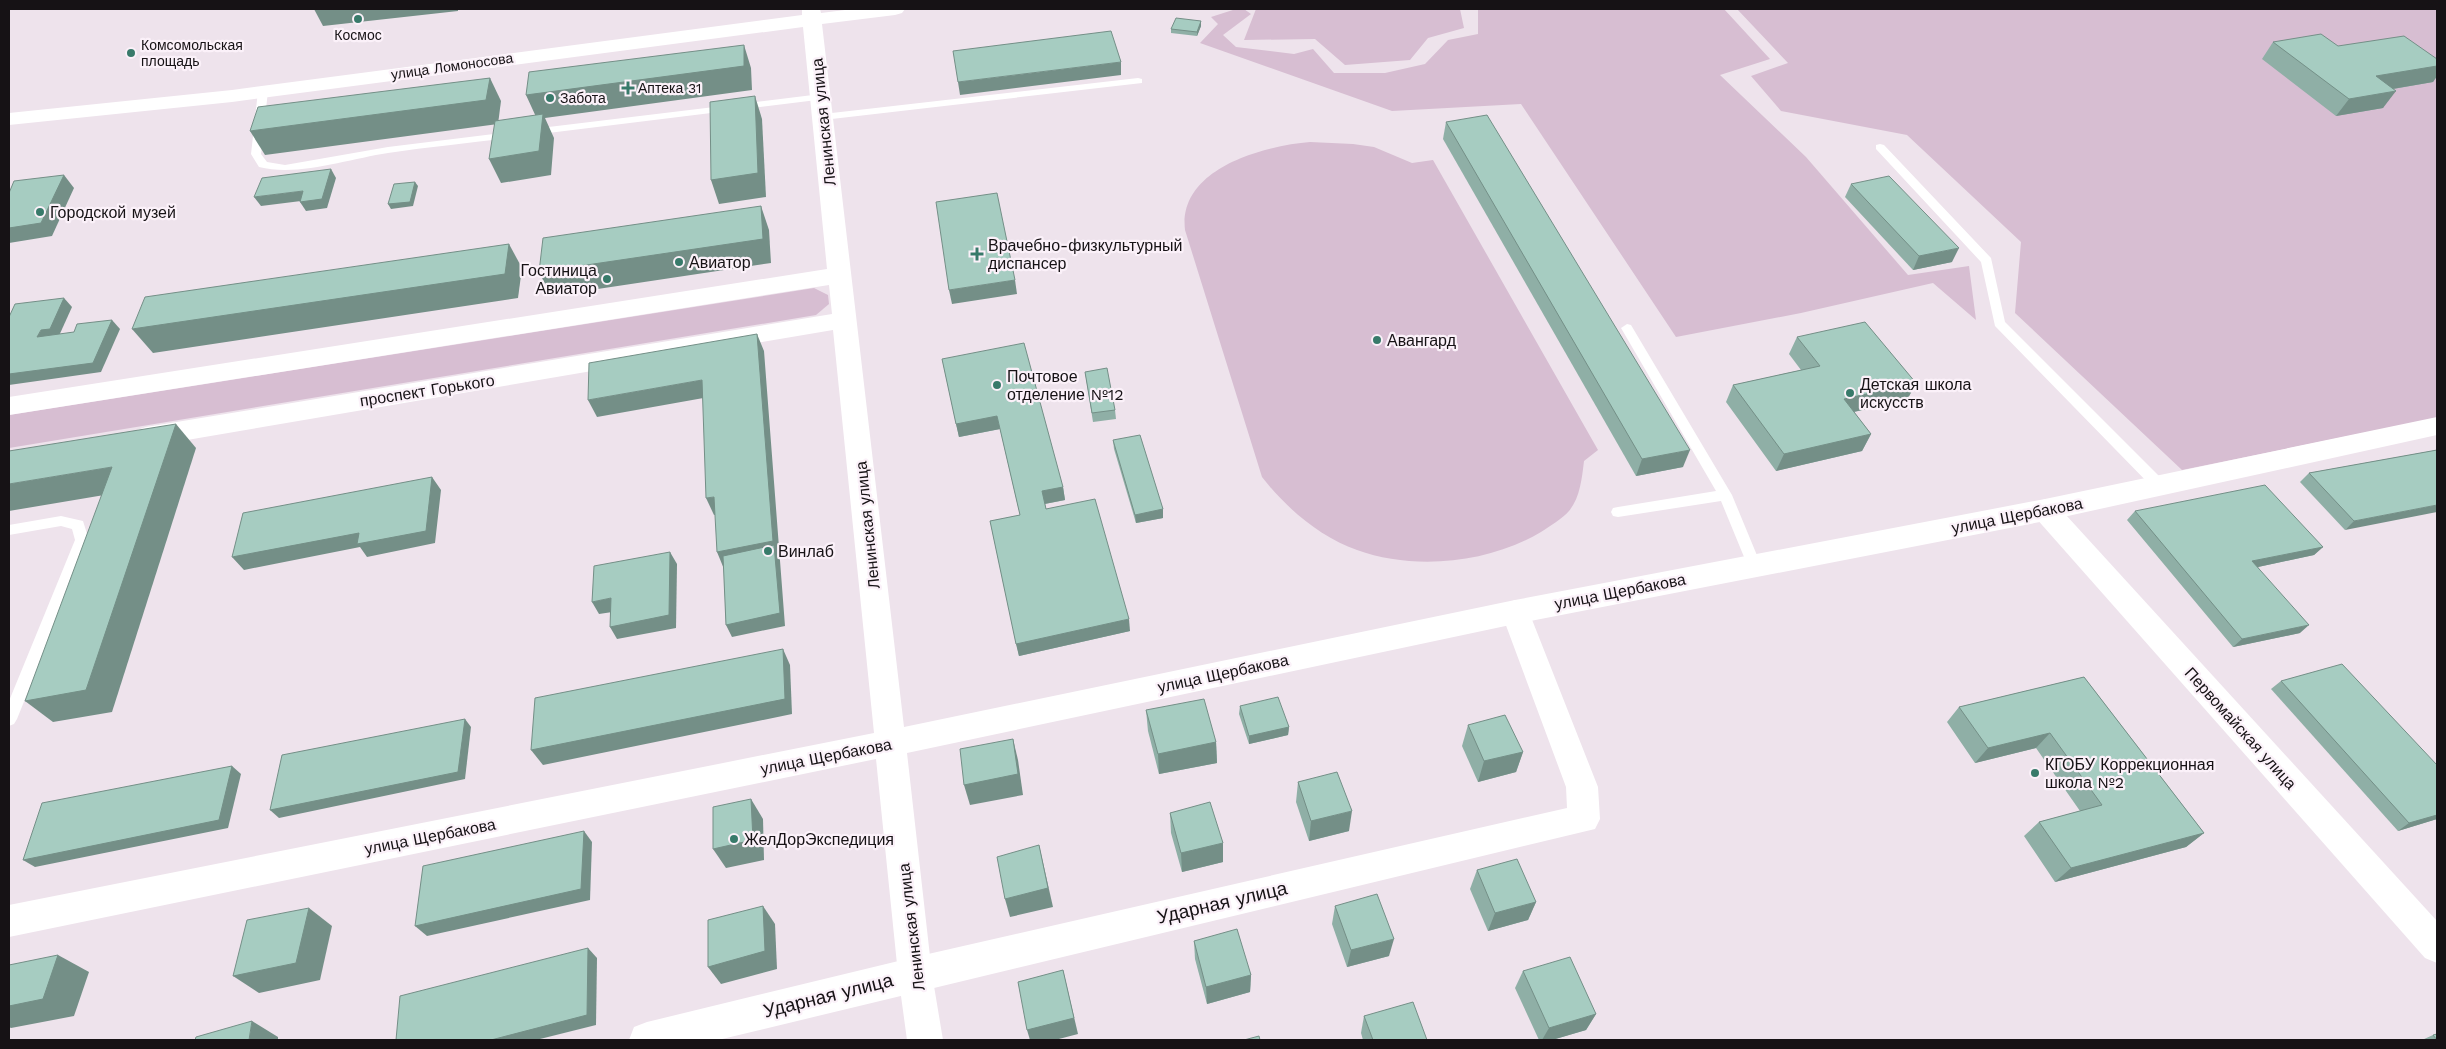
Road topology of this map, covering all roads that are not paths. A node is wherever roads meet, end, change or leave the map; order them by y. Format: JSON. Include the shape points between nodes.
{"nodes":[{"id":1,"x":895,"y":9,"type":"edge"},
{"id":2,"x":811,"y":14,"type":"edge"},
{"id":3,"x":1138,"y":81,"type":"dead end"},
{"id":4,"x":263,"y":91,"type":"junction"},
{"id":5,"x":822,"y":107,"type":"junction"},
{"id":6,"x":9,"y":119,"type":"edge"},
{"id":7,"x":1880,"y":147,"type":"dead end"},
{"id":8,"x":841,"y":275,"type":"junction"},
{"id":9,"x":845,"y":320,"type":"junction"},
{"id":10,"x":1627,"y":328,"type":"dead end"},
{"id":11,"x":9,"y":406,"type":"edge"},
{"id":12,"x":2437,"y":426,"type":"edge"},
{"id":13,"x":127,"y":440,"type":"edge"},
{"id":14,"x":2160,"y":486,"type":"junction"},
{"id":15,"x":1724,"y":495,"type":"junction"},
{"id":16,"x":2045,"y":510,"type":"junction"},
{"id":17,"x":1618,"y":512,"type":"dead end"},
{"id":18,"x":9,"y":530,"type":"edge"},
{"id":19,"x":1754,"y":565,"type":"junction"},
{"id":20,"x":1515,"y":612,"type":"junction"},
{"id":21,"x":9,"y":719,"type":"edge"},
{"id":22,"x":890,"y":743,"type":"junction"},
{"id":23,"x":9,"y":921,"type":"edge"},
{"id":24,"x":2437,"y":946,"type":"edge"},
{"id":25,"x":915,"y":974,"type":"junction"},
{"id":26,"x":647,"y":1040,"type":"edge"},
{"id":27,"x":926,"y":1040,"type":"edge"}],
"edges":[{"from":1,"to":2,"type":"main road","name":"улица Ломоносова"},
{"from":2,"to":4,"type":"main road","name":"улица Ломоносова"},
{"from":2,"to":5,"type":"main road","name":"Ленинская улица"},
{"from":3,"to":5,"type":"lane"},
{"from":4,"to":5,"type":"lane","via":[[256,154],[264,165],[279,168],[388,150]]},
{"from":4,"to":6,"type":"main road","name":"улица Ломоносова"},
{"from":5,"to":8,"type":"main road","name":"Ленинская улица"},
{"from":7,"to":14,"type":"lane","via":[[1987,261],[1999,323]]},
{"from":8,"to":9,"type":"main road","name":"Ленинская улица"},
{"from":8,"to":11,"type":"main road"},
{"from":9,"to":13,"type":"main road","name":"проспект Горького"},
{"from":9,"to":22,"type":"main road","name":"Ленинская улица"},
{"from":10,"to":15,"type":"lane"},
{"from":12,"to":14,"type":"main road","name":"улица Щербакова"},
{"from":14,"to":16,"type":"main road","name":"улица Щербакова"},
{"from":15,"to":17,"type":"lane"},
{"from":15,"to":19,"type":"lane"},
{"from":16,"to":19,"type":"main road","name":"улица Щербакова"},
{"from":16,"to":24,"type":"main road","name":"Первомайская улица"},
{"from":18,"to":21,"type":"lane","via":[[61,521],[78,525],[82,540]]},
{"from":19,"to":20,"type":"main road","name":"улица Щербакова"},
{"from":20,"to":22,"type":"main road","name":"улица Щербакова"},
{"from":20,"to":25,"type":"main road","name":"Ударная улица","via":[[1582,787],[1584,819]]},
{"from":22,"to":23,"type":"main road","name":"улица Щербакова"},
{"from":22,"to":25,"type":"main road","name":"Ленинская улица"},
{"from":25,"to":26,"type":"main road","name":"Ударная улица"},
{"from":25,"to":27,"type":"main road","name":"Ленинская улица"}]}
